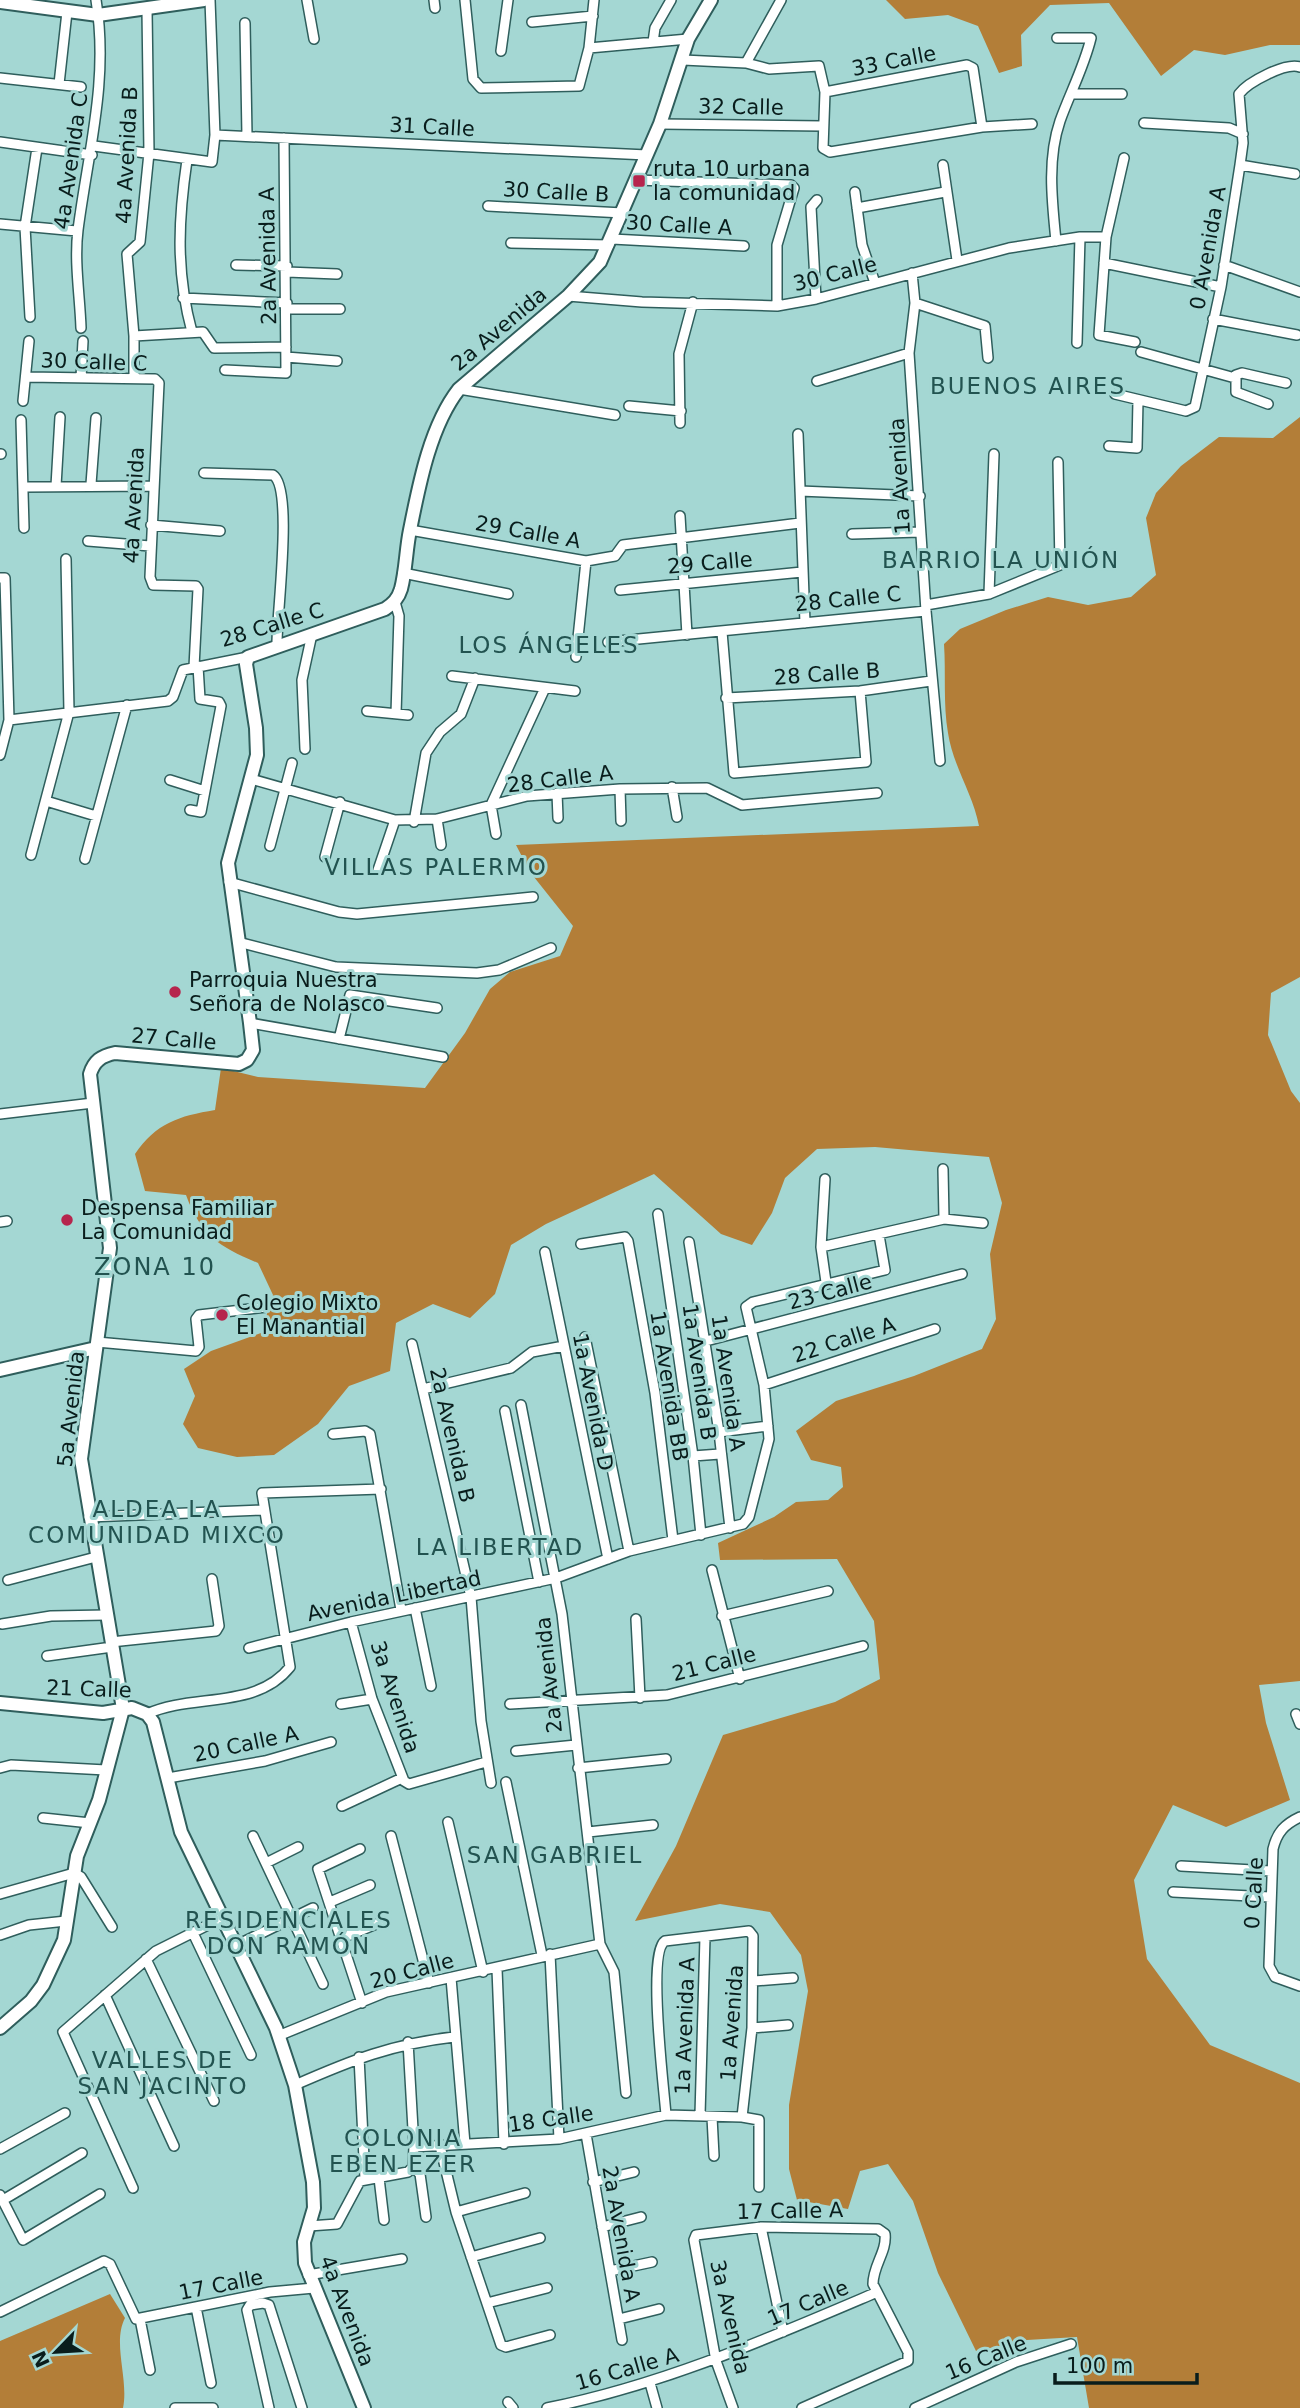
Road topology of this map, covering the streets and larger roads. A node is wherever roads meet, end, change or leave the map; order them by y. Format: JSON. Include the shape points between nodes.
{"nodes":[{"id":1,"x":96,"y":0,"type":"edge"},
{"id":2,"x":204,"y":0,"type":"edge"},
{"id":3,"x":209,"y":0,"type":"edge"},
{"id":4,"x":307,"y":0,"type":"edge"},
{"id":5,"x":465,"y":0,"type":"edge"},
{"id":6,"x":508,"y":0,"type":"edge"},
{"id":7,"x":594,"y":0,"type":"edge"},
{"id":8,"x":671,"y":0,"type":"edge"},
{"id":9,"x":711,"y":0,"type":"edge"},
{"id":10,"x":781,"y":0,"type":"edge"},
{"id":11,"x":0,"y":2,"type":"edge"},
{"id":12,"x":147,"y":10,"type":"junction"},
{"id":13,"x":67,"y":12,"type":"junction"},
{"id":14,"x":99,"y":15,"type":"junction"},
{"id":15,"x":593,"y":16,"type":"junction"},
{"id":16,"x":532,"y":22,"type":"dead end"},
{"id":17,"x":245,"y":23,"type":"dead end"},
{"id":18,"x":1057,"y":38,"type":"dead end"},
{"id":19,"x":314,"y":39,"type":"dead end"},
{"id":20,"x":688,"y":39,"type":"junction"},
{"id":21,"x":653,"y":42,"type":"junction"},
{"id":22,"x":589,"y":48,"type":"junction"},
{"id":23,"x":501,"y":51,"type":"dead end"},
{"id":24,"x":683,"y":60,"type":"junction"},
{"id":25,"x":746,"y":63,"type":"junction"},
{"id":26,"x":1300,"y":67,"type":"edge"},
{"id":27,"x":0,"y":78,"type":"edge"},
{"id":28,"x":59,"y":84,"type":"junction"},
{"id":29,"x":81,"y":87,"type":"dead end"},
{"id":30,"x":825,"y":92,"type":"junction"},
{"id":31,"x":1071,"y":94,"type":"junction"},
{"id":32,"x":1122,"y":94,"type":"dead end"},
{"id":33,"x":1144,"y":123,"type":"dead end"},
{"id":34,"x":660,"y":124,"type":"junction"},
{"id":35,"x":1032,"y":124,"type":"dead end"},
{"id":36,"x":822,"y":126,"type":"junction"},
{"id":37,"x":982,"y":127,"type":"junction"},
{"id":38,"x":1242,"y":134,"type":"junction"},
{"id":39,"x":215,"y":135,"type":"junction"},
{"id":40,"x":247,"y":136,"type":"junction"},
{"id":41,"x":284,"y":138,"type":"junction"},
{"id":42,"x":0,"y":142,"type":"edge"},
{"id":43,"x":37,"y":148,"type":"junction"},
{"id":44,"x":93,"y":151,"type":"junction"},
{"id":45,"x":149,"y":153,"type":"junction"},
{"id":46,"x":647,"y":155,"type":"junction"},
{"id":47,"x":1124,"y":158,"type":"dead end"},
{"id":48,"x":187,"y":160,"type":"junction"},
{"id":49,"x":943,"y":165,"type":"dead end"},
{"id":50,"x":1240,"y":165,"type":"junction"},
{"id":51,"x":1295,"y":174,"type":"dead end"},
{"id":52,"x":636,"y":180,"type":"junction"},
{"id":53,"x":855,"y":192,"type":"dead end"},
{"id":54,"x":945,"y":192,"type":"junction"},
{"id":55,"x":817,"y":200,"type":"dead end"},
{"id":56,"x":488,"y":206,"type":"dead end"},
{"id":57,"x":858,"y":208,"type":"junction"},
{"id":58,"x":623,"y":213,"type":"junction"},
{"id":59,"x":0,"y":224,"type":"edge"},
{"id":60,"x":25,"y":228,"type":"junction"},
{"id":61,"x":77,"y":232,"type":"junction"},
{"id":62,"x":1080,"y":237,"type":"junction"},
{"id":63,"x":1106,"y":237,"type":"junction"},
{"id":64,"x":1056,"y":241,"type":"junction"},
{"id":65,"x":611,"y":242,"type":"junction"},
{"id":66,"x":512,"y":243,"type":"dead end"},
{"id":67,"x":744,"y":246,"type":"dead end"},
{"id":68,"x":957,"y":260,"type":"junction"},
{"id":69,"x":1104,"y":263,"type":"junction"},
{"id":70,"x":236,"y":264,"type":"dead end"},
{"id":71,"x":1224,"y":265,"type":"junction"},
{"id":72,"x":287,"y":269,"type":"junction"},
{"id":73,"x":912,"y":273,"type":"junction"},
{"id":74,"x":337,"y":274,"type":"dead end"},
{"id":75,"x":875,"y":283,"type":"junction"},
{"id":76,"x":1220,"y":287,"type":"junction"},
{"id":77,"x":1300,"y":292,"type":"edge"},
{"id":78,"x":568,"y":296,"type":"junction"},
{"id":79,"x":183,"y":299,"type":"junction"},
{"id":80,"x":816,"y":299,"type":"junction"},
{"id":81,"x":693,"y":302,"type":"junction"},
{"id":82,"x":915,"y":303,"type":"junction"},
{"id":83,"x":286,"y":306,"type":"junction"},
{"id":84,"x":778,"y":306,"type":"junction"},
{"id":85,"x":340,"y":309,"type":"dead end"},
{"id":86,"x":30,"y":317,"type":"dead end"},
{"id":87,"x":1213,"y":319,"type":"junction"},
{"id":88,"x":81,"y":328,"type":"dead end"},
{"id":89,"x":192,"y":332,"type":"junction"},
{"id":90,"x":1297,"y":335,"type":"dead end"},
{"id":91,"x":134,"y":336,"type":"junction"},
{"id":92,"x":29,"y":341,"type":"dead end"},
{"id":93,"x":83,"y":341,"type":"dead end"},
{"id":94,"x":1135,"y":342,"type":"dead end"},
{"id":95,"x":1077,"y":343,"type":"dead end"},
{"id":96,"x":286,"y":352,"type":"junction"},
{"id":97,"x":1141,"y":352,"type":"dead end"},
{"id":98,"x":909,"y":353,"type":"junction"},
{"id":99,"x":988,"y":358,"type":"dead end"},
{"id":100,"x":337,"y":361,"type":"dead end"},
{"id":101,"x":1204,"y":368,"type":"junction"},
{"id":102,"x":225,"y":370,"type":"dead end"},
{"id":103,"x":1238,"y":375,"type":"junction"},
{"id":104,"x":27,"y":377,"type":"junction"},
{"id":105,"x":80,"y":377,"type":"junction"},
{"id":106,"x":134,"y":379,"type":"junction"},
{"id":107,"x":817,"y":381,"type":"dead end"},
{"id":108,"x":159,"y":383,"type":"joint"},
{"id":109,"x":1286,"y":383,"type":"dead end"},
{"id":110,"x":459,"y":389,"type":"junction"},
{"id":111,"x":1115,"y":394,"type":"dead end"},
{"id":112,"x":1138,"y":400,"type":"junction"},
{"id":113,"x":23,"y":401,"type":"dead end"},
{"id":114,"x":1268,"y":404,"type":"dead end"},
{"id":115,"x":629,"y":406,"type":"dead end"},
{"id":116,"x":681,"y":411,"type":"junction"},
{"id":117,"x":615,"y":415,"type":"dead end"},
{"id":118,"x":60,"y":417,"type":"dead end"},
{"id":119,"x":96,"y":418,"type":"dead end"},
{"id":120,"x":21,"y":420,"type":"dead end"},
{"id":121,"x":680,"y":423,"type":"dead end"},
{"id":122,"x":798,"y":434,"type":"dead end"},
{"id":123,"x":1109,"y":446,"type":"dead end"},
{"id":124,"x":993,"y":454,"type":"dead end"},
{"id":125,"x":1058,"y":462,"type":"dead end"},
{"id":126,"x":204,"y":473,"type":"dead end"},
{"id":127,"x":91,"y":484,"type":"junction"},
{"id":128,"x":56,"y":486,"type":"junction"},
{"id":129,"x":153,"y":486,"type":"junction"},
{"id":130,"x":24,"y":487,"type":"junction"},
{"id":131,"x":800,"y":491,"type":"junction"},
{"id":132,"x":920,"y":496,"type":"junction"},
{"id":133,"x":680,"y":516,"type":"dead end"},
{"id":134,"x":800,"y":523,"type":"junction"},
{"id":135,"x":151,"y":525,"type":"junction"},
{"id":136,"x":24,"y":528,"type":"dead end"},
{"id":137,"x":410,"y":530,"type":"junction"},
{"id":138,"x":220,"y":531,"type":"dead end"},
{"id":139,"x":920,"y":532,"type":"junction"},
{"id":140,"x":852,"y":534,"type":"dead end"},
{"id":141,"x":680,"y":537,"type":"junction"},
{"id":142,"x":88,"y":541,"type":"dead end"},
{"id":143,"x":150,"y":546,"type":"junction"},
{"id":144,"x":66,"y":559,"type":"dead end"},
{"id":145,"x":586,"y":561,"type":"junction"},
{"id":146,"x":802,"y":572,"type":"junction"},
{"id":147,"x":403,"y":573,"type":"junction"},
{"id":148,"x":2,"y":578,"type":"edge"},
{"id":149,"x":683,"y":582,"type":"junction"},
{"id":150,"x":620,"y":590,"type":"dead end"},
{"id":151,"x":508,"y":594,"type":"dead end"},
{"id":152,"x":989,"y":594,"type":"junction"},
{"id":153,"x":395,"y":602,"type":"junction"},
{"id":154,"x":926,"y":608,"type":"junction"},
{"id":155,"x":805,"y":623,"type":"junction"},
{"id":156,"x":722,"y":632,"type":"junction"},
{"id":157,"x":312,"y":634,"type":"junction"},
{"id":158,"x":687,"y":635,"type":"junction"},
{"id":159,"x":608,"y":642,"type":"dead end"},
{"id":160,"x":277,"y":646,"type":"junction"},
{"id":161,"x":248,"y":657,"type":"junction"},
{"id":162,"x":576,"y":657,"type":"dead end"},
{"id":163,"x":196,"y":667,"type":"junction"},
{"id":164,"x":452,"y":676,"type":"dead end"},
{"id":165,"x":475,"y":678,"type":"junction"},
{"id":166,"x":931,"y":681,"type":"junction"},
{"id":167,"x":545,"y":688,"type":"junction"},
{"id":168,"x":575,"y":691,"type":"dead end"},
{"id":169,"x":860,"y":691,"type":"junction"},
{"id":170,"x":726,"y":698,"type":"junction"},
{"id":171,"x":127,"y":705,"type":"junction"},
{"id":172,"x":367,"y":711,"type":"dead end"},
{"id":173,"x":69,"y":712,"type":"junction"},
{"id":174,"x":396,"y":714,"type":"junction"},
{"id":175,"x":408,"y":715,"type":"dead end"},
{"id":176,"x":9,"y":720,"type":"junction"},
{"id":177,"x":305,"y":749,"type":"dead end"},
{"id":178,"x":0,"y":755,"type":"edge"},
{"id":179,"x":940,"y":761,"type":"dead end"},
{"id":180,"x":292,"y":763,"type":"dead end"},
{"id":181,"x":251,"y":779,"type":"junction"},
{"id":182,"x":170,"y":780,"type":"dead end"},
{"id":183,"x":672,"y":787,"type":"junction"},
{"id":184,"x":287,"y":788,"type":"junction"},
{"id":185,"x":620,"y":789,"type":"junction"},
{"id":186,"x":205,"y":791,"type":"junction"},
{"id":187,"x":557,"y":793,"type":"junction"},
{"id":188,"x":877,"y":793,"type":"dead end"},
{"id":189,"x":46,"y":802,"type":"junction"},
{"id":190,"x":340,"y":802,"type":"junction"},
{"id":191,"x":491,"y":806,"type":"junction"},
{"id":192,"x":190,"y":810,"type":"dead end"},
{"id":193,"x":96,"y":816,"type":"junction"},
{"id":194,"x":677,"y":817,"type":"dead end"},
{"id":195,"x":558,"y":818,"type":"dead end"},
{"id":196,"x":437,"y":819,"type":"junction"},
{"id":197,"x":395,"y":820,"type":"junction"},
{"id":198,"x":621,"y":821,"type":"dead end"},
{"id":199,"x":414,"y":822,"type":"junction"},
{"id":200,"x":496,"y":834,"type":"dead end"},
{"id":201,"x":441,"y":845,"type":"dead end"},
{"id":202,"x":270,"y":846,"type":"dead end"},
{"id":203,"x":32,"y":855,"type":"dead end"},
{"id":204,"x":325,"y":858,"type":"dead end"},
{"id":205,"x":85,"y":859,"type":"dead end"},
{"id":206,"x":378,"y":870,"type":"dead end"},
{"id":207,"x":229,"y":882,"type":"junction"},
{"id":208,"x":533,"y":897,"type":"dead end"},
{"id":209,"x":238,"y":942,"type":"junction"},
{"id":210,"x":551,"y":947,"type":"dead end"},
{"id":211,"x":437,"y":1007,"type":"dead end"},
{"id":212,"x":250,"y":1023,"type":"junction"},
{"id":213,"x":339,"y":1039,"type":"junction"},
{"id":214,"x":443,"y":1057,"type":"dead end"},
{"id":215,"x":99,"y":1059,"type":"joint"},
{"id":216,"x":93,"y":1103,"type":"junction"},
{"id":217,"x":0,"y":1114,"type":"edge"},
{"id":218,"x":943,"y":1170,"type":"dead end"},
{"id":219,"x":825,"y":1179,"type":"dead end"},
{"id":220,"x":658,"y":1214,"type":"dead end"},
{"id":221,"x":944,"y":1219,"type":"junction"},
{"id":222,"x":983,"y":1223,"type":"dead end"},
{"id":223,"x":879,"y":1235,"type":"junction"},
{"id":224,"x":689,"y":1242,"type":"dead end"},
{"id":225,"x":581,"y":1244,"type":"dead end"},
{"id":226,"x":821,"y":1247,"type":"junction"},
{"id":227,"x":545,"y":1252,"type":"dead end"},
{"id":228,"x":962,"y":1274,"type":"dead end"},
{"id":229,"x":826,"y":1282,"type":"junction"},
{"id":230,"x":266,"y":1307,"type":"dead end"},
{"id":231,"x":936,"y":1329,"type":"dead end"},
{"id":232,"x":751,"y":1332,"type":"junction"},
{"id":233,"x":585,"y":1337,"type":"dead end"},
{"id":234,"x":706,"y":1341,"type":"junction"},
{"id":235,"x":412,"y":1344,"type":"dead end"},
{"id":236,"x":97,"y":1345,"type":"junction"},
{"id":237,"x":564,"y":1346,"type":"junction"},
{"id":238,"x":0,"y":1370,"type":"edge"},
{"id":239,"x":764,"y":1385,"type":"junction"},
{"id":240,"x":423,"y":1389,"type":"junction"},
{"id":241,"x":521,"y":1405,"type":"dead end"},
{"id":242,"x":505,"y":1411,"type":"dead end"},
{"id":243,"x":768,"y":1426,"type":"junction"},
{"id":244,"x":719,"y":1432,"type":"junction"},
{"id":245,"x":333,"y":1434,"type":"dead end"},
{"id":246,"x":720,"y":1454,"type":"junction"},
{"id":247,"x":693,"y":1456,"type":"junction"},
{"id":248,"x":381,"y":1489,"type":"junction"},
{"id":249,"x":263,"y":1510,"type":"junction"},
{"id":250,"x":89,"y":1517,"type":"junction"},
{"id":251,"x":730,"y":1528,"type":"junction"},
{"id":252,"x":701,"y":1535,"type":"junction"},
{"id":253,"x":673,"y":1540,"type":"junction"},
{"id":254,"x":629,"y":1551,"type":"junction"},
{"id":255,"x":96,"y":1557,"type":"junction"},
{"id":256,"x":608,"y":1559,"type":"junction"},
{"id":257,"x":712,"y":1570,"type":"dead end"},
{"id":258,"x":556,"y":1578,"type":"junction"},
{"id":259,"x":212,"y":1579,"type":"dead end"},
{"id":260,"x":8,"y":1580,"type":"dead end"},
{"id":261,"x":539,"y":1582,"type":"junction"},
{"id":262,"x":828,"y":1591,"type":"dead end"},
{"id":263,"x":471,"y":1597,"type":"junction"},
{"id":264,"x":415,"y":1608,"type":"junction"},
{"id":265,"x":401,"y":1610,"type":"junction"},
{"id":266,"x":107,"y":1615,"type":"junction"},
{"id":267,"x":722,"y":1616,"type":"junction"},
{"id":268,"x":636,"y":1619,"type":"dead end"},
{"id":269,"x":351,"y":1622,"type":"junction"},
{"id":270,"x":2,"y":1624,"type":"dead end"},
{"id":271,"x":286,"y":1639,"type":"junction"},
{"id":272,"x":111,"y":1645,"type":"junction"},
{"id":273,"x":863,"y":1646,"type":"dead end"},
{"id":274,"x":249,"y":1648,"type":"dead end"},
{"id":275,"x":47,"y":1656,"type":"dead end"},
{"id":276,"x":740,"y":1678,"type":"junction"},
{"id":277,"x":431,"y":1686,"type":"dead end"},
{"id":278,"x":640,"y":1698,"type":"junction"},
{"id":279,"x":372,"y":1699,"type":"junction"},
{"id":280,"x":570,"y":1701,"type":"junction"},
{"id":281,"x":0,"y":1702,"type":"edge"},
{"id":282,"x":341,"y":1704,"type":"dead end"},
{"id":283,"x":510,"y":1704,"type":"dead end"},
{"id":284,"x":123,"y":1709,"type":"junction"},
{"id":285,"x":147,"y":1714,"type":"junction"},
{"id":286,"x":331,"y":1742,"type":"dead end"},
{"id":287,"x":576,"y":1745,"type":"junction"},
{"id":288,"x":516,"y":1751,"type":"dead end"},
{"id":289,"x":666,"y":1759,"type":"dead end"},
{"id":290,"x":486,"y":1762,"type":"junction"},
{"id":291,"x":0,"y":1768,"type":"edge"},
{"id":292,"x":578,"y":1768,"type":"junction"},
{"id":293,"x":106,"y":1770,"type":"junction"},
{"id":294,"x":168,"y":1778,"type":"junction"},
{"id":295,"x":404,"y":1780,"type":"junction"},
{"id":296,"x":506,"y":1782,"type":"dead end"},
{"id":297,"x":491,"y":1783,"type":"dead end"},
{"id":298,"x":342,"y":1806,"type":"dead end"},
{"id":299,"x":43,"y":1818,"type":"dead end"},
{"id":300,"x":1298,"y":1818,"type":"edge"},
{"id":301,"x":448,"y":1822,"type":"dead end"},
{"id":302,"x":90,"y":1823,"type":"junction"},
{"id":303,"x":653,"y":1825,"type":"dead end"},
{"id":304,"x":588,"y":1832,"type":"junction"},
{"id":305,"x":253,"y":1836,"type":"dead end"},
{"id":306,"x":391,"y":1836,"type":"dead end"},
{"id":307,"x":298,"y":1847,"type":"dead end"},
{"id":308,"x":360,"y":1849,"type":"dead end"},
{"id":309,"x":266,"y":1863,"type":"junction"},
{"id":310,"x":1181,"y":1866,"type":"dead end"},
{"id":311,"x":1271,"y":1871,"type":"junction"},
{"id":312,"x":74,"y":1873,"type":"junction"},
{"id":313,"x":370,"y":1885,"type":"dead end"},
{"id":314,"x":1173,"y":1892,"type":"dead end"},
{"id":315,"x":0,"y":1893,"type":"edge"},
{"id":316,"x":1270,"y":1897,"type":"junction"},
{"id":317,"x":330,"y":1902,"type":"junction"},
{"id":318,"x":313,"y":1908,"type":"dead end"},
{"id":319,"x":293,"y":1917,"type":"junction"},
{"id":320,"x":222,"y":1918,"type":"junction"},
{"id":321,"x":66,"y":1921,"type":"junction"},
{"id":322,"x":381,"y":1922,"type":"dead end"},
{"id":323,"x":113,"y":1927,"type":"dead end"},
{"id":324,"x":193,"y":1933,"type":"junction"},
{"id":325,"x":0,"y":1936,"type":"edge"},
{"id":326,"x":705,"y":1937,"type":"junction"},
{"id":327,"x":340,"y":1939,"type":"junction"},
{"id":328,"x":600,"y":1944,"type":"junction"},
{"id":329,"x":237,"y":1945,"type":"junction"},
{"id":330,"x":546,"y":1955,"type":"junction"},
{"id":331,"x":146,"y":1959,"type":"junction"},
{"id":332,"x":497,"y":1969,"type":"junction"},
{"id":333,"x":484,"y":1972,"type":"junction"},
{"id":334,"x":451,"y":1978,"type":"junction"},
{"id":335,"x":793,"y":1978,"type":"dead end"},
{"id":336,"x":754,"y":1981,"type":"junction"},
{"id":337,"x":429,"y":1983,"type":"junction"},
{"id":338,"x":323,"y":1984,"type":"dead end"},
{"id":339,"x":1300,"y":1986,"type":"edge"},
{"id":340,"x":105,"y":1995,"type":"junction"},
{"id":341,"x":362,"y":2003,"type":"junction"},
{"id":342,"x":788,"y":2025,"type":"dead end"},
{"id":343,"x":0,"y":2028,"type":"edge"},
{"id":344,"x":752,"y":2028,"type":"junction"},
{"id":345,"x":278,"y":2036,"type":"junction"},
{"id":346,"x":454,"y":2037,"type":"junction"},
{"id":347,"x":408,"y":2042,"type":"junction"},
{"id":348,"x":251,"y":2055,"type":"dead end"},
{"id":349,"x":359,"y":2057,"type":"junction"},
{"id":350,"x":295,"y":2085,"type":"junction"},
{"id":351,"x":626,"y":2093,"type":"dead end"},
{"id":352,"x":214,"y":2101,"type":"dead end"},
{"id":353,"x":65,"y":2113,"type":"dead end"},
{"id":354,"x":666,"y":2115,"type":"junction"},
{"id":355,"x":700,"y":2115,"type":"junction"},
{"id":356,"x":712,"y":2117,"type":"junction"},
{"id":357,"x":742,"y":2117,"type":"junction"},
{"id":358,"x":586,"y":2134,"type":"junction"},
{"id":359,"x":559,"y":2139,"type":"junction"},
{"id":360,"x":465,"y":2144,"type":"junction"},
{"id":361,"x":504,"y":2144,"type":"junction"},
{"id":362,"x":174,"y":2146,"type":"dead end"},
{"id":363,"x":440,"y":2146,"type":"junction"},
{"id":364,"x":414,"y":2147,"type":"junction"},
{"id":365,"x":0,"y":2149,"type":"edge"},
{"id":366,"x":82,"y":2153,"type":"dead end"},
{"id":367,"x":714,"y":2156,"type":"dead end"},
{"id":368,"x":413,"y":2167,"type":"junction"},
{"id":369,"x":634,"y":2172,"type":"dead end"},
{"id":370,"x":379,"y":2178,"type":"junction"},
{"id":371,"x":365,"y":2179,"type":"junction"},
{"id":372,"x":593,"y":2182,"type":"junction"},
{"id":373,"x":759,"y":2187,"type":"dead end"},
{"id":374,"x":133,"y":2188,"type":"dead end"},
{"id":375,"x":525,"y":2193,"type":"dead end"},
{"id":376,"x":100,"y":2194,"type":"dead end"},
{"id":377,"x":1,"y":2197,"type":"edge"},
{"id":378,"x":456,"y":2212,"type":"junction"},
{"id":379,"x":3,"y":2214,"type":"edge"},
{"id":380,"x":426,"y":2217,"type":"dead end"},
{"id":381,"x":641,"y":2217,"type":"dead end"},
{"id":382,"x":384,"y":2220,"type":"dead end"},
{"id":383,"x":309,"y":2226,"type":"junction"},
{"id":384,"x":602,"y":2227,"type":"junction"},
{"id":385,"x":761,"y":2227,"type":"junction"},
{"id":386,"x":696,"y":2235,"type":"joint"},
{"id":387,"x":540,"y":2238,"type":"dead end"},
{"id":388,"x":471,"y":2257,"type":"junction"},
{"id":389,"x":402,"y":2259,"type":"dead end"},
{"id":390,"x":652,"y":2262,"type":"dead end"},
{"id":391,"x":610,"y":2271,"type":"junction"},
{"id":392,"x":308,"y":2274,"type":"junction"},
{"id":393,"x":314,"y":2288,"type":"junction"},
{"id":394,"x":547,"y":2288,"type":"dead end"},
{"id":395,"x":875,"y":2293,"type":"junction"},
{"id":396,"x":487,"y":2303,"type":"junction"},
{"id":397,"x":196,"y":2308,"type":"junction"},
{"id":398,"x":659,"y":2309,"type":"dead end"},
{"id":399,"x":0,"y":2312,"type":"edge"},
{"id":400,"x":138,"y":2319,"type":"junction"},
{"id":401,"x":618,"y":2319,"type":"junction"},
{"id":402,"x":783,"y":2332,"type":"junction"},
{"id":403,"x":550,"y":2335,"type":"dead end"},
{"id":404,"x":622,"y":2340,"type":"dead end"},
{"id":405,"x":1071,"y":2344,"type":"dead end"},
{"id":406,"x":716,"y":2361,"type":"junction"},
{"id":407,"x":150,"y":2371,"type":"dead end"},
{"id":408,"x":211,"y":2383,"type":"dead end"},
{"id":409,"x":650,"y":2383,"type":"junction"},
{"id":410,"x":574,"y":2405,"type":"edge"},
{"id":411,"x":175,"y":2408,"type":"edge"},
{"id":412,"x":213,"y":2408,"type":"edge"},
{"id":413,"x":269,"y":2408,"type":"edge"},
{"id":414,"x":302,"y":2408,"type":"edge"},
{"id":415,"x":364,"y":2408,"type":"edge"},
{"id":416,"x":547,"y":2408,"type":"edge"},
{"id":417,"x":657,"y":2408,"type":"edge"},
{"id":418,"x":733,"y":2408,"type":"edge"},
{"id":419,"x":802,"y":2408,"type":"edge"},
{"id":420,"x":915,"y":2408,"type":"edge"}],
"edges":[{"from":1,"to":14,"type":"street","name":"4a Avenida C"},
{"from":2,"to":12,"type":"street"},
{"from":3,"to":39,"type":"street"},
{"from":4,"to":19,"type":"street"},
{"from":5,"to":22,"type":"street","via":[[473,79],[481,88],[576,87],[583,83]]},
{"from":6,"to":23,"type":"street"},
{"from":7,"to":15,"type":"street"},
{"from":8,"to":21,"type":"street","via":[[655,28]]},
{"from":9,"to":20,"type":"street","name":"2a Avenida"},
{"from":10,"to":25,"type":"street"},
{"from":11,"to":13,"type":"street"},
{"from":12,"to":14,"type":"street"},
{"from":12,"to":45,"type":"street","name":"4a Avenida B"},
{"from":13,"to":14,"type":"street"},
{"from":13,"to":28,"type":"street"},
{"from":14,"to":44,"type":"street","name":"4a Avenida C","via":[[100,86]]},
{"from":15,"to":16,"type":"street"},
{"from":15,"to":22,"type":"street"},
{"from":17,"to":40,"type":"street"},
{"from":18,"to":31,"type":"street","via":[[1091,38]]},
{"from":20,"to":21,"type":"street"},
{"from":20,"to":24,"type":"street","name":"2a Avenida"},
{"from":21,"to":22,"type":"street"},
{"from":24,"to":25,"type":"street","name":"33 Calle"},
{"from":24,"to":34,"type":"street","name":"2a Avenida"},
{"from":25,"to":30,"type":"street","name":"33 Calle","via":[[769,69],[819,66]]},
{"from":26,"to":38,"type":"street","name":"0 Avenida A","via":[[1280,67],[1239,94]]},
{"from":27,"to":28,"type":"street"},
{"from":28,"to":29,"type":"street"},
{"from":30,"to":36,"type":"street"},
{"from":30,"to":37,"type":"street","name":"33 Calle","via":[[971,66]]},
{"from":31,"to":32,"type":"street"},
{"from":31,"to":64,"type":"street","via":[[1053,152]]},
{"from":33,"to":38,"type":"street","via":[[1229,128]]},
{"from":34,"to":36,"type":"street","name":"32 Calle"},
{"from":34,"to":46,"type":"street","name":"2a Avenida"},
{"from":35,"to":37,"type":"street"},
{"from":36,"to":37,"type":"street","via":[[825,151]]},
{"from":38,"to":50,"type":"street","name":"0 Avenida A"},
{"from":39,"to":40,"type":"street","name":"31 Calle"},
{"from":39,"to":48,"type":"street","via":[[212,162]]},
{"from":40,"to":41,"type":"street","name":"31 Calle"},
{"from":41,"to":46,"type":"street","name":"31 Calle"},
{"from":41,"to":72,"type":"street","name":"2a Avenida A"},
{"from":42,"to":43,"type":"street"},
{"from":43,"to":44,"type":"street"},
{"from":43,"to":60,"type":"street"},
{"from":44,"to":45,"type":"street"},
{"from":44,"to":61,"type":"street","name":"4a Avenida C"},
{"from":45,"to":48,"type":"street"},
{"from":45,"to":91,"type":"street","name":"4a Avenida B","via":[[140,242],[127,254]]},
{"from":46,"to":52,"type":"street","name":"2a Avenida"},
{"from":47,"to":63,"type":"street"},
{"from":48,"to":79,"type":"street","via":[[178,253]]},
{"from":49,"to":54,"type":"street"},
{"from":50,"to":51,"type":"street"},
{"from":50,"to":71,"type":"street","name":"0 Avenida A"},
{"from":52,"to":58,"type":"street","name":"2a Avenida"},
{"from":52,"to":84,"type":"street","via":[[791,185],[794,188],[777,245]]},
{"from":53,"to":57,"type":"street"},
{"from":54,"to":57,"type":"street"},
{"from":54,"to":68,"type":"street"},
{"from":55,"to":80,"type":"street","via":[[811,208]]},
{"from":56,"to":58,"type":"street","name":"30 Calle B"},
{"from":57,"to":75,"type":"street","via":[[862,245]]},
{"from":58,"to":65,"type":"street","name":"2a Avenida"},
{"from":59,"to":60,"type":"street"},
{"from":60,"to":61,"type":"street"},
{"from":60,"to":86,"type":"street"},
{"from":61,"to":88,"type":"street","name":"4a Avenida C"},
{"from":62,"to":63,"type":"street","name":"30 Calle"},
{"from":62,"to":64,"type":"street","name":"30 Calle"},
{"from":62,"to":95,"type":"street"},
{"from":63,"to":69,"type":"street"},
{"from":64,"to":68,"type":"street","name":"30 Calle"},
{"from":65,"to":66,"type":"street","name":"30 Calle A"},
{"from":65,"to":67,"type":"street","name":"30 Calle A"},
{"from":65,"to":78,"type":"street","name":"2a Avenida","via":[[600,262]]},
{"from":68,"to":73,"type":"street","name":"30 Calle"},
{"from":69,"to":76,"type":"street"},
{"from":69,"to":94,"type":"street","via":[[1100,336]]},
{"from":70,"to":72,"type":"street"},
{"from":71,"to":76,"type":"street","name":"0 Avenida A"},
{"from":71,"to":77,"type":"street"},
{"from":72,"to":74,"type":"street"},
{"from":72,"to":83,"type":"street","name":"2a Avenida A"},
{"from":73,"to":75,"type":"street","name":"30 Calle"},
{"from":73,"to":82,"type":"street","name":"1a Avenida"},
{"from":75,"to":80,"type":"street","name":"30 Calle"},
{"from":76,"to":87,"type":"street","name":"0 Avenida A"},
{"from":78,"to":81,"type":"street","name":"30 Calle"},
{"from":78,"to":110,"type":"street","name":"2a Avenida"},
{"from":79,"to":83,"type":"street"},
{"from":79,"to":89,"type":"street"},
{"from":80,"to":84,"type":"street","name":"30 Calle"},
{"from":81,"to":84,"type":"street","name":"30 Calle"},
{"from":81,"to":116,"type":"street","via":[[679,354]]},
{"from":82,"to":98,"type":"street","name":"1a Avenida"},
{"from":82,"to":99,"type":"street","via":[[985,326]]},
{"from":83,"to":85,"type":"street"},
{"from":83,"to":96,"type":"street","name":"2a Avenida A"},
{"from":87,"to":90,"type":"street"},
{"from":87,"to":101,"type":"street","name":"0 Avenida A"},
{"from":89,"to":91,"type":"street"},
{"from":89,"to":96,"type":"street","via":[[206,334],[214,348]]},
{"from":91,"to":106,"type":"street","name":"4a Avenida B"},
{"from":92,"to":104,"type":"street"},
{"from":93,"to":105,"type":"street"},
{"from":96,"to":100,"type":"street"},
{"from":96,"to":102,"type":"street","name":"2a Avenida A","via":[[286,373]]},
{"from":97,"to":101,"type":"street"},
{"from":98,"to":107,"type":"street"},
{"from":98,"to":132,"type":"street","name":"1a Avenida"},
{"from":101,"to":103,"type":"street"},
{"from":101,"to":112,"type":"street","name":"0 Avenida A","via":[[1195,407],[1186,411]]},
{"from":103,"to":109,"type":"street"},
{"from":103,"to":114,"type":"street","via":[[1236,392]]},
{"from":104,"to":105,"type":"street","name":"30 Calle C"},
{"from":104,"to":113,"type":"street"},
{"from":105,"to":106,"type":"street","name":"30 Calle C"},
{"from":106,"to":108,"type":"street","name":"30 Calle C"},
{"from":108,"to":129,"type":"street","name":"4a Avenida"},
{"from":110,"to":117,"type":"street"},
{"from":110,"to":137,"type":"street","name":"2a Avenida","via":[[447,403],[432,445]]},
{"from":111,"to":112,"type":"street"},
{"from":112,"to":123,"type":"street","via":[[1136,448]]},
{"from":115,"to":116,"type":"street"},
{"from":116,"to":121,"type":"street"},
{"from":118,"to":128,"type":"street"},
{"from":119,"to":127,"type":"street"},
{"from":120,"to":130,"type":"street"},
{"from":122,"to":131,"type":"street"},
{"from":124,"to":152,"type":"street"},
{"from":125,"to":152,"type":"street","name":"28 Calle C","via":[[1060,565]]},
{"from":126,"to":160,"type":"street","via":[[274,475],[281,484],[284,514]]},
{"from":127,"to":128,"type":"street"},
{"from":127,"to":129,"type":"street"},
{"from":128,"to":130,"type":"street"},
{"from":129,"to":135,"type":"street","name":"4a Avenida"},
{"from":130,"to":136,"type":"street"},
{"from":131,"to":132,"type":"street"},
{"from":131,"to":134,"type":"street"},
{"from":132,"to":139,"type":"street","name":"1a Avenida"},
{"from":133,"to":141,"type":"street"},
{"from":134,"to":141,"type":"street","name":"29 Calle A"},
{"from":134,"to":146,"type":"street"},
{"from":135,"to":138,"type":"street"},
{"from":135,"to":143,"type":"street","name":"4a Avenida"},
{"from":137,"to":145,"type":"street","name":"29 Calle A"},
{"from":137,"to":147,"type":"street","name":"2a Avenida"},
{"from":139,"to":140,"type":"street"},
{"from":139,"to":154,"type":"street","name":"1a Avenida"},
{"from":141,"to":145,"type":"street","name":"29 Calle A","via":[[623,545],[615,556]]},
{"from":141,"to":149,"type":"street"},
{"from":142,"to":143,"type":"street"},
{"from":143,"to":163,"type":"street","name":"4a Avenida","via":[[153,584],[196,586]]},
{"from":144,"to":173,"type":"street"},
{"from":145,"to":162,"type":"street"},
{"from":146,"to":149,"type":"street","name":"29 Calle"},
{"from":146,"to":155,"type":"street"},
{"from":147,"to":151,"type":"street"},
{"from":147,"to":153,"type":"street","name":"2a Avenida"},
{"from":148,"to":176,"type":"street"},
{"from":149,"to":150,"type":"street","name":"29 Calle"},
{"from":149,"to":158,"type":"street"},
{"from":152,"to":154,"type":"street","name":"28 Calle C"},
{"from":153,"to":157,"type":"street","name":"28 Calle C"},
{"from":153,"to":174,"type":"street","name":"2a Avenida","via":[[399,616]]},
{"from":154,"to":155,"type":"street","name":"28 Calle C"},
{"from":154,"to":166,"type":"street","name":"1a Avenida"},
{"from":155,"to":156,"type":"street","name":"28 Calle C"},
{"from":156,"to":158,"type":"street","name":"28 Calle C"},
{"from":156,"to":170,"type":"street"},
{"from":157,"to":160,"type":"street","name":"28 Calle C"},
{"from":157,"to":177,"type":"street","via":[[302,680]]},
{"from":158,"to":159,"type":"street","name":"28 Calle C"},
{"from":160,"to":161,"type":"street","name":"28 Calle C"},
{"from":161,"to":163,"type":"street","name":"28 Calle C"},
{"from":161,"to":181,"type":"street","via":[[257,742]]},
{"from":163,"to":171,"type":"street","via":[[181,672],[168,701]]},
{"from":163,"to":186,"type":"street","via":[[200,699],[221,706]]},
{"from":164,"to":165,"type":"street"},
{"from":165,"to":167,"type":"street"},
{"from":165,"to":199,"type":"street","via":[[461,714],[440,732],[426,754]]},
{"from":166,"to":169,"type":"street","name":"28 Calle B"},
{"from":166,"to":179,"type":"street","name":"1a Avenida"},
{"from":167,"to":168,"type":"street"},
{"from":167,"to":191,"type":"street"},
{"from":169,"to":170,"type":"street","name":"28 Calle B"},
{"from":169,"to":170,"type":"street","via":[[866,762],[734,772]]},
{"from":171,"to":173,"type":"street"},
{"from":171,"to":193,"type":"street"},
{"from":172,"to":174,"type":"street"},
{"from":173,"to":176,"type":"street"},
{"from":173,"to":189,"type":"street"},
{"from":174,"to":175,"type":"street"},
{"from":176,"to":178,"type":"street"},
{"from":180,"to":184,"type":"street"},
{"from":181,"to":184,"type":"street","name":"28 Calle A"},
{"from":181,"to":207,"type":"street","via":[[230,848]]},
{"from":182,"to":186,"type":"street"},
{"from":183,"to":185,"type":"street","name":"28 Calle A"},
{"from":183,"to":188,"type":"street","name":"28 Calle A","via":[[707,788],[742,805]]},
{"from":183,"to":194,"type":"street"},
{"from":184,"to":190,"type":"street","name":"28 Calle A"},
{"from":184,"to":202,"type":"street"},
{"from":185,"to":187,"type":"street","name":"28 Calle A"},
{"from":185,"to":198,"type":"street"},
{"from":186,"to":192,"type":"street","via":[[201,811]]},
{"from":187,"to":191,"type":"street","name":"28 Calle A"},
{"from":187,"to":195,"type":"street"},
{"from":189,"to":193,"type":"street"},
{"from":189,"to":203,"type":"street"},
{"from":190,"to":197,"type":"street","name":"28 Calle A"},
{"from":190,"to":204,"type":"street"},
{"from":191,"to":196,"type":"street","name":"28 Calle A"},
{"from":191,"to":200,"type":"street"},
{"from":193,"to":205,"type":"street"},
{"from":196,"to":199,"type":"street","name":"28 Calle A"},
{"from":196,"to":201,"type":"street"},
{"from":197,"to":199,"type":"street","name":"28 Calle A"},
{"from":197,"to":206,"type":"street"},
{"from":207,"to":208,"type":"street","via":[[358,914]]},
{"from":207,"to":209,"type":"street"},
{"from":209,"to":210,"type":"street","via":[[335,967],[477,973],[499,970]]},
{"from":209,"to":212,"type":"street"},
{"from":211,"to":213,"type":"street","via":[[349,995]]},
{"from":212,"to":213,"type":"street"},
{"from":212,"to":215,"type":"street","name":"27 Calle","via":[[253,1050],[239,1064],[115,1053]]},
{"from":213,"to":214,"type":"street"},
{"from":215,"to":216,"type":"street","name":"5a Avenida","via":[[90,1074]]},
{"from":216,"to":217,"type":"street"},
{"from":216,"to":236,"type":"street","name":"5a Avenida","via":[[110,1248]]},
{"from":218,"to":221,"type":"street"},
{"from":219,"to":226,"type":"street"},
{"from":220,"to":247,"type":"street","name":"1a Avenida B"},
{"from":221,"to":222,"type":"street"},
{"from":221,"to":223,"type":"street"},
{"from":223,"to":226,"type":"street"},
{"from":223,"to":229,"type":"street","via":[[885,1270]]},
{"from":224,"to":234,"type":"street","name":"1a Avenida A"},
{"from":225,"to":253,"type":"street","name":"1a Avenida BB","via":[[627,1239],[655,1393]]},
{"from":226,"to":229,"type":"street"},
{"from":227,"to":237,"type":"street","name":"1a Avenida D"},
{"from":228,"to":232,"type":"street","name":"23 Calle"},
{"from":229,"to":232,"type":"street","via":[[748,1304]]},
{"from":230,"to":236,"type":"street","via":[[197,1317],[198,1350]]},
{"from":231,"to":239,"type":"street","name":"22 Calle A"},
{"from":232,"to":234,"type":"street","name":"23 Calle"},
{"from":232,"to":239,"type":"street"},
{"from":233,"to":254,"type":"street"},
{"from":234,"to":244,"type":"street","name":"1a Avenida A"},
{"from":235,"to":240,"type":"street","name":"2a Avenida B"},
{"from":236,"to":238,"type":"street"},
{"from":236,"to":250,"type":"street","name":"5a Avenida","via":[[81,1459]]},
{"from":237,"to":240,"type":"street","via":[[532,1352],[511,1368]]},
{"from":237,"to":256,"type":"street","name":"1a Avenida D"},
{"from":239,"to":243,"type":"street"},
{"from":240,"to":263,"type":"street","name":"2a Avenida B"},
{"from":241,"to":258,"type":"street","name":"2a Avenida"},
{"from":242,"to":261,"type":"street"},
{"from":243,"to":244,"type":"street"},
{"from":243,"to":251,"type":"street","name":"Avenida Libertad","via":[[768,1445],[747,1521]]},
{"from":244,"to":246,"type":"street","name":"1a Avenida A"},
{"from":245,"to":248,"type":"street","via":[[368,1432]]},
{"from":246,"to":247,"type":"street"},
{"from":246,"to":251,"type":"street","name":"1a Avenida A"},
{"from":247,"to":252,"type":"street","name":"1a Avenida B"},
{"from":248,"to":249,"type":"street","via":[[264,1492]]},
{"from":248,"to":265,"type":"street"},
{"from":249,"to":250,"type":"street"},
{"from":249,"to":271,"type":"street"},
{"from":250,"to":255,"type":"street","name":"5a Avenida"},
{"from":251,"to":252,"type":"street","name":"Avenida Libertad"},
{"from":252,"to":253,"type":"street","name":"Avenida Libertad"},
{"from":253,"to":254,"type":"street","name":"Avenida Libertad"},
{"from":254,"to":256,"type":"street","name":"Avenida Libertad"},
{"from":255,"to":260,"type":"street"},
{"from":255,"to":266,"type":"street","name":"5a Avenida"},
{"from":256,"to":258,"type":"street","name":"Avenida Libertad"},
{"from":257,"to":267,"type":"street"},
{"from":258,"to":261,"type":"street","name":"Avenida Libertad"},
{"from":258,"to":280,"type":"street","name":"2a Avenida"},
{"from":259,"to":272,"type":"street","via":[[216,1631]]},
{"from":261,"to":263,"type":"street","name":"Avenida Libertad"},
{"from":262,"to":267,"type":"street"},
{"from":263,"to":264,"type":"street","name":"Avenida Libertad"},
{"from":263,"to":290,"type":"street","name":"2a Avenida B"},
{"from":264,"to":265,"type":"street","name":"Avenida Libertad"},
{"from":264,"to":277,"type":"street"},
{"from":265,"to":269,"type":"street","name":"Avenida Libertad"},
{"from":266,"to":270,"type":"street","via":[[51,1616]]},
{"from":266,"to":272,"type":"street","name":"5a Avenida"},
{"from":267,"to":276,"type":"street"},
{"from":268,"to":278,"type":"street"},
{"from":269,"to":271,"type":"street","name":"Avenida Libertad"},
{"from":269,"to":279,"type":"street","name":"3a Avenida"},
{"from":271,"to":274,"type":"street","name":"Avenida Libertad"},
{"from":271,"to":285,"type":"street","name":"21 Calle","via":[[290,1667],[271,1683],[232,1698]]},
{"from":272,"to":275,"type":"street"},
{"from":272,"to":284,"type":"street","name":"5a Avenida"},
{"from":273,"to":276,"type":"street","name":"21 Calle"},
{"from":276,"to":278,"type":"street","name":"21 Calle"},
{"from":278,"to":280,"type":"street","name":"21 Calle"},
{"from":279,"to":282,"type":"street"},
{"from":279,"to":295,"type":"street","name":"3a Avenida"},
{"from":280,"to":283,"type":"street","name":"21 Calle"},
{"from":280,"to":287,"type":"street","name":"2a Avenida"},
{"from":281,"to":284,"type":"street","name":"21 Calle","via":[[103,1713]]},
{"from":284,"to":285,"type":"street","name":"21 Calle"},
{"from":284,"to":293,"type":"street","name":"5a Avenida"},
{"from":285,"to":294,"type":"street","name":"4a Avenida"},
{"from":286,"to":294,"type":"street","name":"20 Calle A","via":[[265,1761]]},
{"from":287,"to":288,"type":"street"},
{"from":287,"to":292,"type":"street","name":"2a Avenida"},
{"from":289,"to":292,"type":"street"},
{"from":290,"to":295,"type":"street"},
{"from":290,"to":297,"type":"street","name":"2a Avenida B"},
{"from":291,"to":293,"type":"street"},
{"from":292,"to":304,"type":"street","name":"2a Avenida"},
{"from":293,"to":302,"type":"street","name":"5a Avenida"},
{"from":294,"to":320,"type":"street","name":"4a Avenida","via":[[181,1832]]},
{"from":295,"to":298,"type":"street"},
{"from":296,"to":330,"type":"street"},
{"from":299,"to":302,"type":"street"},
{"from":300,"to":311,"type":"street","name":"0 Calle","via":[[1276,1836]]},
{"from":301,"to":333,"type":"street"},
{"from":302,"to":312,"type":"street","name":"5a Avenida"},
{"from":303,"to":304,"type":"street"},
{"from":304,"to":328,"type":"street","name":"2a Avenida"},
{"from":305,"to":309,"type":"street"},
{"from":306,"to":337,"type":"street"},
{"from":307,"to":309,"type":"street"},
{"from":308,"to":317,"type":"street","via":[[318,1867]]},
{"from":309,"to":319,"type":"street"},
{"from":310,"to":311,"type":"street"},
{"from":311,"to":316,"type":"street","name":"0 Calle"},
{"from":312,"to":315,"type":"street"},
{"from":312,"to":321,"type":"street","name":"5a Avenida"},
{"from":312,"to":323,"type":"street"},
{"from":313,"to":317,"type":"street"},
{"from":314,"to":316,"type":"street"},
{"from":316,"to":339,"type":"street","name":"0 Calle","via":[[1269,1966],[1275,1977]]},
{"from":317,"to":327,"type":"street"},
{"from":318,"to":319,"type":"street"},
{"from":319,"to":329,"type":"street"},
{"from":319,"to":338,"type":"street"},
{"from":320,"to":324,"type":"street"},
{"from":320,"to":329,"type":"street","name":"4a Avenida"},
{"from":321,"to":325,"type":"street","via":[[29,1925]]},
{"from":321,"to":343,"type":"street","name":"5a Avenida","via":[[54,1963],[31,2001]]},
{"from":322,"to":327,"type":"street"},
{"from":324,"to":331,"type":"street"},
{"from":324,"to":348,"type":"street"},
{"from":326,"to":336,"type":"street","name":"1a Avenida","via":[[752,1932]]},
{"from":326,"to":354,"type":"street","via":[[662,1942],[657,1951]]},
{"from":326,"to":355,"type":"street","name":"1a Avenida A"},
{"from":327,"to":341,"type":"street"},
{"from":328,"to":330,"type":"street","name":"20 Calle"},
{"from":328,"to":351,"type":"street","name":"2a Avenida","via":[[614,1972]]},
{"from":329,"to":345,"type":"street","name":"4a Avenida"},
{"from":330,"to":332,"type":"street","name":"20 Calle"},
{"from":330,"to":359,"type":"street"},
{"from":331,"to":340,"type":"street"},
{"from":331,"to":352,"type":"street"},
{"from":332,"to":333,"type":"street","name":"20 Calle"},
{"from":332,"to":361,"type":"street"},
{"from":333,"to":334,"type":"street","name":"20 Calle"},
{"from":334,"to":337,"type":"street","name":"20 Calle"},
{"from":334,"to":346,"type":"street"},
{"from":335,"to":336,"type":"street"},
{"from":336,"to":344,"type":"street","name":"1a Avenida"},
{"from":337,"to":341,"type":"street","name":"20 Calle","via":[[386,1992]]},
{"from":340,"to":362,"type":"street"},
{"from":340,"to":374,"type":"street","via":[[63,2032]]},
{"from":341,"to":345,"type":"street","name":"20 Calle"},
{"from":342,"to":344,"type":"street"},
{"from":344,"to":357,"type":"street","name":"1a Avenida"},
{"from":345,"to":350,"type":"street","name":"4a Avenida"},
{"from":346,"to":347,"type":"street"},
{"from":346,"to":360,"type":"street"},
{"from":347,"to":349,"type":"street"},
{"from":347,"to":364,"type":"street"},
{"from":349,"to":350,"type":"street"},
{"from":349,"to":371,"type":"street"},
{"from":350,"to":383,"type":"street","name":"4a Avenida","via":[[313,2182]]},
{"from":353,"to":365,"type":"street"},
{"from":354,"to":355,"type":"street","name":"18 Calle"},
{"from":354,"to":358,"type":"street","name":"18 Calle"},
{"from":355,"to":356,"type":"street","name":"18 Calle"},
{"from":356,"to":357,"type":"street","name":"18 Calle"},
{"from":356,"to":367,"type":"street"},
{"from":357,"to":373,"type":"street","name":"18 Calle","via":[[760,2121]]},
{"from":358,"to":359,"type":"street","name":"18 Calle"},
{"from":358,"to":372,"type":"street","name":"2a Avenida A"},
{"from":359,"to":361,"type":"street","name":"18 Calle"},
{"from":360,"to":361,"type":"street","name":"18 Calle"},
{"from":360,"to":363,"type":"street","name":"18 Calle"},
{"from":363,"to":364,"type":"street","name":"18 Calle"},
{"from":363,"to":378,"type":"street"},
{"from":364,"to":368,"type":"street"},
{"from":366,"to":377,"type":"street"},
{"from":368,"to":370,"type":"street","via":[[401,2175]]},
{"from":368,"to":380,"type":"street","via":[[420,2174]]},
{"from":369,"to":372,"type":"street"},
{"from":370,"to":371,"type":"street"},
{"from":370,"to":382,"type":"street"},
{"from":371,"to":383,"type":"street","via":[[357,2184],[337,2224]]},
{"from":372,"to":384,"type":"street","name":"2a Avenida A"},
{"from":375,"to":378,"type":"street"},
{"from":376,"to":379,"type":"street","via":[[23,2240]]},
{"from":377,"to":379,"type":"street"},
{"from":378,"to":388,"type":"street"},
{"from":381,"to":384,"type":"street"},
{"from":383,"to":392,"type":"street","name":"4a Avenida","via":[[303,2251]]},
{"from":384,"to":391,"type":"street","name":"2a Avenida A"},
{"from":385,"to":386,"type":"street","name":"17 Calle A"},
{"from":385,"to":395,"type":"street","name":"17 Calle A","via":[[869,2228],[885,2234],[873,2272]]},
{"from":385,"to":402,"type":"street"},
{"from":386,"to":406,"type":"street","name":"3a Avenida"},
{"from":387,"to":388,"type":"street"},
{"from":388,"to":396,"type":"street"},
{"from":389,"to":392,"type":"street"},
{"from":390,"to":391,"type":"street"},
{"from":391,"to":401,"type":"street","name":"2a Avenida A"},
{"from":392,"to":393,"type":"street","name":"4a Avenida"},
{"from":393,"to":397,"type":"street","name":"17 Calle"},
{"from":393,"to":415,"type":"street","name":"4a Avenida"},
{"from":394,"to":396,"type":"street"},
{"from":395,"to":402,"type":"street","name":"17 Calle"},
{"from":395,"to":419,"type":"street","via":[[909,2357],[905,2364]]},
{"from":396,"to":403,"type":"street","via":[[503,2347]]},
{"from":397,"to":400,"type":"street","name":"17 Calle"},
{"from":397,"to":408,"type":"street"},
{"from":398,"to":401,"type":"street"},
{"from":399,"to":400,"type":"street","via":[[107,2262]]},
{"from":400,"to":407,"type":"street"},
{"from":401,"to":404,"type":"street","name":"2a Avenida A"},
{"from":402,"to":406,"type":"street","name":"17 Calle"},
{"from":405,"to":420,"type":"street","name":"16 Calle","via":[[1016,2362]]},
{"from":406,"to":409,"type":"street","name":"16 Calle A"},
{"from":406,"to":418,"type":"street","name":"3a Avenida"},
{"from":409,"to":410,"type":"street","name":"16 Calle A"},
{"from":409,"to":417,"type":"street"},
{"from":410,"to":416,"type":"street","name":"16 Calle A"},
{"from":411,"to":412,"type":"street"},
{"from":413,"to":414,"type":"street","via":[[247,2310],[263,2303],[269,2305]]}]}
